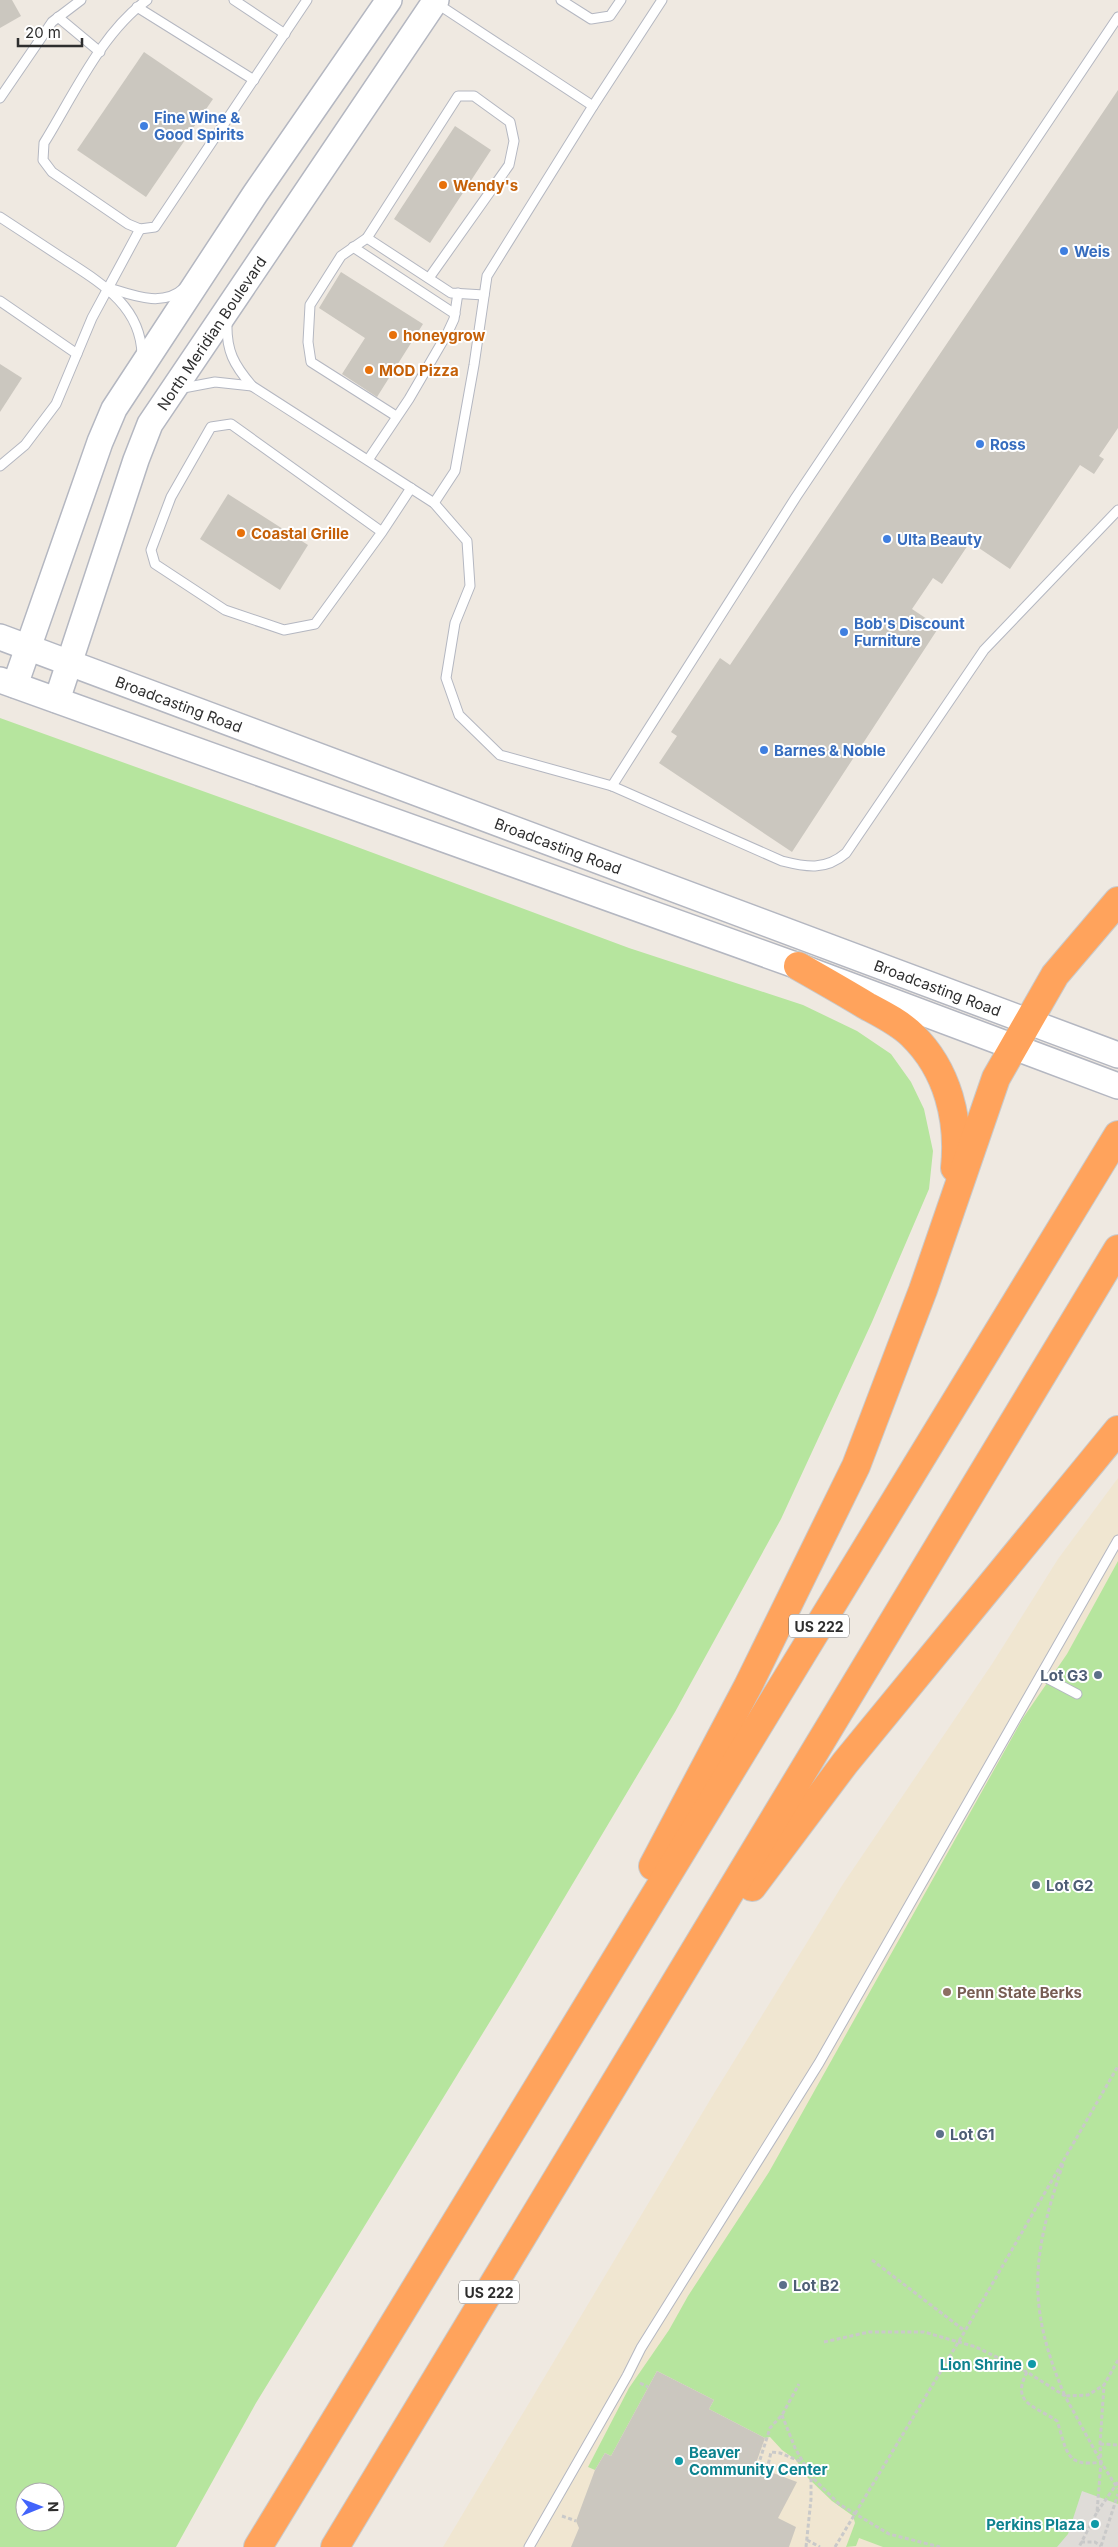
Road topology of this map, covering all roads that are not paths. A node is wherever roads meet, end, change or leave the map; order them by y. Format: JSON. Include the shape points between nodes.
{"nodes":[{"id":1,"x":81,"y":0,"type":"edge"},
{"id":2,"x":147,"y":0,"type":"edge"},
{"id":3,"x":234,"y":0,"type":"edge"},
{"id":4,"x":307,"y":0,"type":"edge"},
{"id":5,"x":389,"y":0,"type":"edge"},
{"id":6,"x":561,"y":0,"type":"edge"},
{"id":7,"x":621,"y":0,"type":"edge"},
{"id":8,"x":662,"y":0,"type":"edge"},
{"id":9,"x":434,"y":1,"type":"edge"},
{"id":10,"x":137,"y":7,"type":"junction"},
{"id":11,"x":58,"y":17,"type":"junction"},
{"id":12,"x":1118,"y":18,"type":"edge"},
{"id":13,"x":285,"y":34,"type":"junction"},
{"id":14,"x":100,"y":52,"type":"junction"},
{"id":15,"x":254,"y":80,"type":"junction"},
{"id":16,"x":0,"y":98,"type":"edge"},
{"id":17,"x":593,"y":106,"type":"junction"},
{"id":18,"x":0,"y":216,"type":"edge"},
{"id":19,"x":140,"y":229,"type":"junction"},
{"id":20,"x":367,"y":238,"type":"junction"},
{"id":21,"x":354,"y":247,"type":"junction"},
{"id":22,"x":207,"y":268,"type":"junction"},
{"id":23,"x":429,"y":278,"type":"junction"},
{"id":24,"x":109,"y":288,"type":"junction"},
{"id":25,"x":458,"y":293,"type":"junction"},
{"id":26,"x":484,"y":295,"type":"junction"},
{"id":27,"x":0,"y":301,"type":"edge"},
{"id":28,"x":228,"y":310,"type":"junction"},
{"id":29,"x":455,"y":314,"type":"junction"},
{"id":30,"x":77,"y":354,"type":"junction"},
{"id":31,"x":137,"y":374,"type":"junction"},
{"id":32,"x":252,"y":386,"type":"junction"},
{"id":33,"x":173,"y":391,"type":"junction"},
{"id":34,"x":396,"y":416,"type":"junction"},
{"id":35,"x":368,"y":460,"type":"junction"},
{"id":36,"x":2,"y":461,"type":"edge"},
{"id":37,"x":411,"y":488,"type":"junction"},
{"id":38,"x":434,"y":503,"type":"junction"},
{"id":39,"x":1118,"y":510,"type":"edge"},
{"id":40,"x":382,"y":532,"type":"junction"},
{"id":41,"x":0,"y":637,"type":"edge"},
{"id":42,"x":28,"y":647,"type":"junction"},
{"id":43,"x":70,"y":663,"type":"junction"},
{"id":44,"x":7,"y":683,"type":"edge"},
{"id":45,"x":57,"y":700,"type":"junction"},
{"id":46,"x":612,"y":786,"type":"junction"},
{"id":47,"x":1118,"y":901,"type":"edge"},
{"id":48,"x":798,"y":966,"type":"junction"},
{"id":49,"x":1028,"y":1021,"type":"junction"},
{"id":50,"x":1013,"y":1046,"type":"junction"},
{"id":51,"x":1118,"y":1055,"type":"edge"},
{"id":52,"x":1118,"y":1086,"type":"edge"},
{"id":53,"x":1118,"y":1135,"type":"edge"},
{"id":54,"x":952,"y":1203,"type":"junction"},
{"id":55,"x":1118,"y":1249,"type":"edge"},
{"id":56,"x":1118,"y":1430,"type":"edge"},
{"id":57,"x":1118,"y":1540,"type":"edge"},
{"id":58,"x":1041,"y":1675,"type":"junction"},
{"id":59,"x":1077,"y":1694,"type":"dead end"},
{"id":60,"x":643,"y":2038,"type":"junction"},
{"id":61,"x":520,"y":2118,"type":"junction"},
{"id":62,"x":258,"y":2547,"type":"edge"},
{"id":63,"x":335,"y":2547,"type":"edge"},
{"id":64,"x":529,"y":2547,"type":"edge"}],
"edges":[{"from":1,"to":11,"type":"lane"},
{"from":2,"to":10,"type":"lane"},
{"from":3,"to":13,"type":"lane"},
{"from":4,"to":13,"type":"lane"},
{"from":5,"to":22,"type":"main road"},
{"from":6,"to":7,"type":"lane","via":[[591,19],[610,16]]},
{"from":8,"to":17,"type":"lane"},
{"from":9,"to":17,"type":"lane"},
{"from":9,"to":28,"type":"main road","name":"North Meridian Boulevard"},
{"from":10,"to":14,"type":"lane","via":[[122,21]]},
{"from":10,"to":15,"type":"lane"},
{"from":11,"to":14,"type":"lane"},
{"from":11,"to":16,"type":"lane"},
{"from":12,"to":46,"type":"lane","via":[[792,503]]},
{"from":13,"to":15,"type":"lane"},
{"from":14,"to":19,"type":"lane","via":[[44,143],[43,160],[52,172]]},
{"from":15,"to":19,"type":"lane","via":[[155,227]]},
{"from":17,"to":26,"type":"lane","via":[[487,276]]},
{"from":18,"to":24,"type":"lane"},
{"from":19,"to":24,"type":"lane"},
{"from":20,"to":21,"type":"lane"},
{"from":20,"to":23,"type":"lane"},
{"from":20,"to":23,"type":"lane","via":[[458,96],[474,96],[510,122],[514,141],[509,165]]},
{"from":21,"to":29,"type":"lane"},
{"from":21,"to":34,"type":"lane","via":[[341,256],[310,304],[308,342],[311,362]]},
{"from":22,"to":24,"type":"lane","via":[[180,292],[157,299],[141,298]]},
{"from":22,"to":31,"type":"main road"},
{"from":23,"to":25,"type":"lane","via":[[451,293]]},
{"from":24,"to":30,"type":"lane"},
{"from":24,"to":31,"type":"lane","via":[[130,312],[137,327],[142,357]]},
{"from":25,"to":26,"type":"lane"},
{"from":25,"to":29,"type":"lane"},
{"from":26,"to":38,"type":"lane","via":[[455,471]]},
{"from":27,"to":30,"type":"lane"},
{"from":28,"to":32,"type":"lane","via":[[229,351],[236,367]]},
{"from":28,"to":33,"type":"main road","name":"North Meridian Boulevard"},
{"from":29,"to":34,"type":"lane","via":[[448,332]]},
{"from":30,"to":36,"type":"lane","via":[[56,404],[25,445]]},
{"from":31,"to":42,"type":"main road","via":[[114,409],[100,442]]},
{"from":32,"to":33,"type":"lane","via":[[215,382]]},
{"from":32,"to":35,"type":"lane"},
{"from":33,"to":43,"type":"main road","name":"North Meridian Boulevard","via":[[150,424],[136,460]]},
{"from":34,"to":35,"type":"lane"},
{"from":35,"to":37,"type":"lane"},
{"from":37,"to":38,"type":"lane"},
{"from":37,"to":40,"type":"lane"},
{"from":38,"to":46,"type":"lane","via":[[466,542],[470,586],[455,623],[446,678],[459,715],[500,755]]},
{"from":39,"to":46,"type":"lane","via":[[984,650],[846,853],[837,861],[820,868],[782,861]]},
{"from":40,"to":40,"type":"lane","via":[[314,624],[284,630],[225,610],[155,564],[151,550],[171,497],[211,427],[231,424]]},
{"from":41,"to":42,"type":"main road","name":"Broadcasting Road"},
{"from":42,"to":43,"type":"main road","name":"Broadcasting Road"},
{"from":42,"to":44,"type":"main road"},
{"from":43,"to":45,"type":"main road","name":"North Meridian Boulevard"},
{"from":43,"to":49,"type":"main road","name":"Broadcasting Road"},
{"from":44,"to":45,"type":"main road","name":"Broadcasting Road"},
{"from":45,"to":48,"type":"main road","name":"Broadcasting Road"},
{"from":47,"to":49,"type":"highway","via":[[1055,975]]},
{"from":48,"to":50,"type":"main road","name":"Broadcasting Road"},
{"from":48,"to":54,"type":"highway","via":[[912,1034],[934,1063],[944,1080],[954,1116],[956,1162]]},
{"from":49,"to":50,"type":"highway"},
{"from":49,"to":51,"type":"main road","name":"Broadcasting Road"},
{"from":50,"to":52,"type":"main road","name":"Broadcasting Road"},
{"from":50,"to":54,"type":"highway","via":[[996,1078]]},
{"from":53,"to":61,"type":"highway","number":"US 222"},
{"from":54,"to":61,"type":"highway","via":[[894,1368],[843,1492],[748,1686]]},
{"from":55,"to":60,"type":"highway","number":"US 222"},
{"from":56,"to":60,"type":"highway","via":[[845,1764]]},
{"from":57,"to":58,"type":"lane"},
{"from":58,"to":59,"type":"lane"},
{"from":58,"to":64,"type":"lane","via":[[819,2064],[641,2348]]},
{"from":60,"to":63,"type":"highway","number":"US 222"},
{"from":61,"to":62,"type":"highway","number":"US 222"}]}
